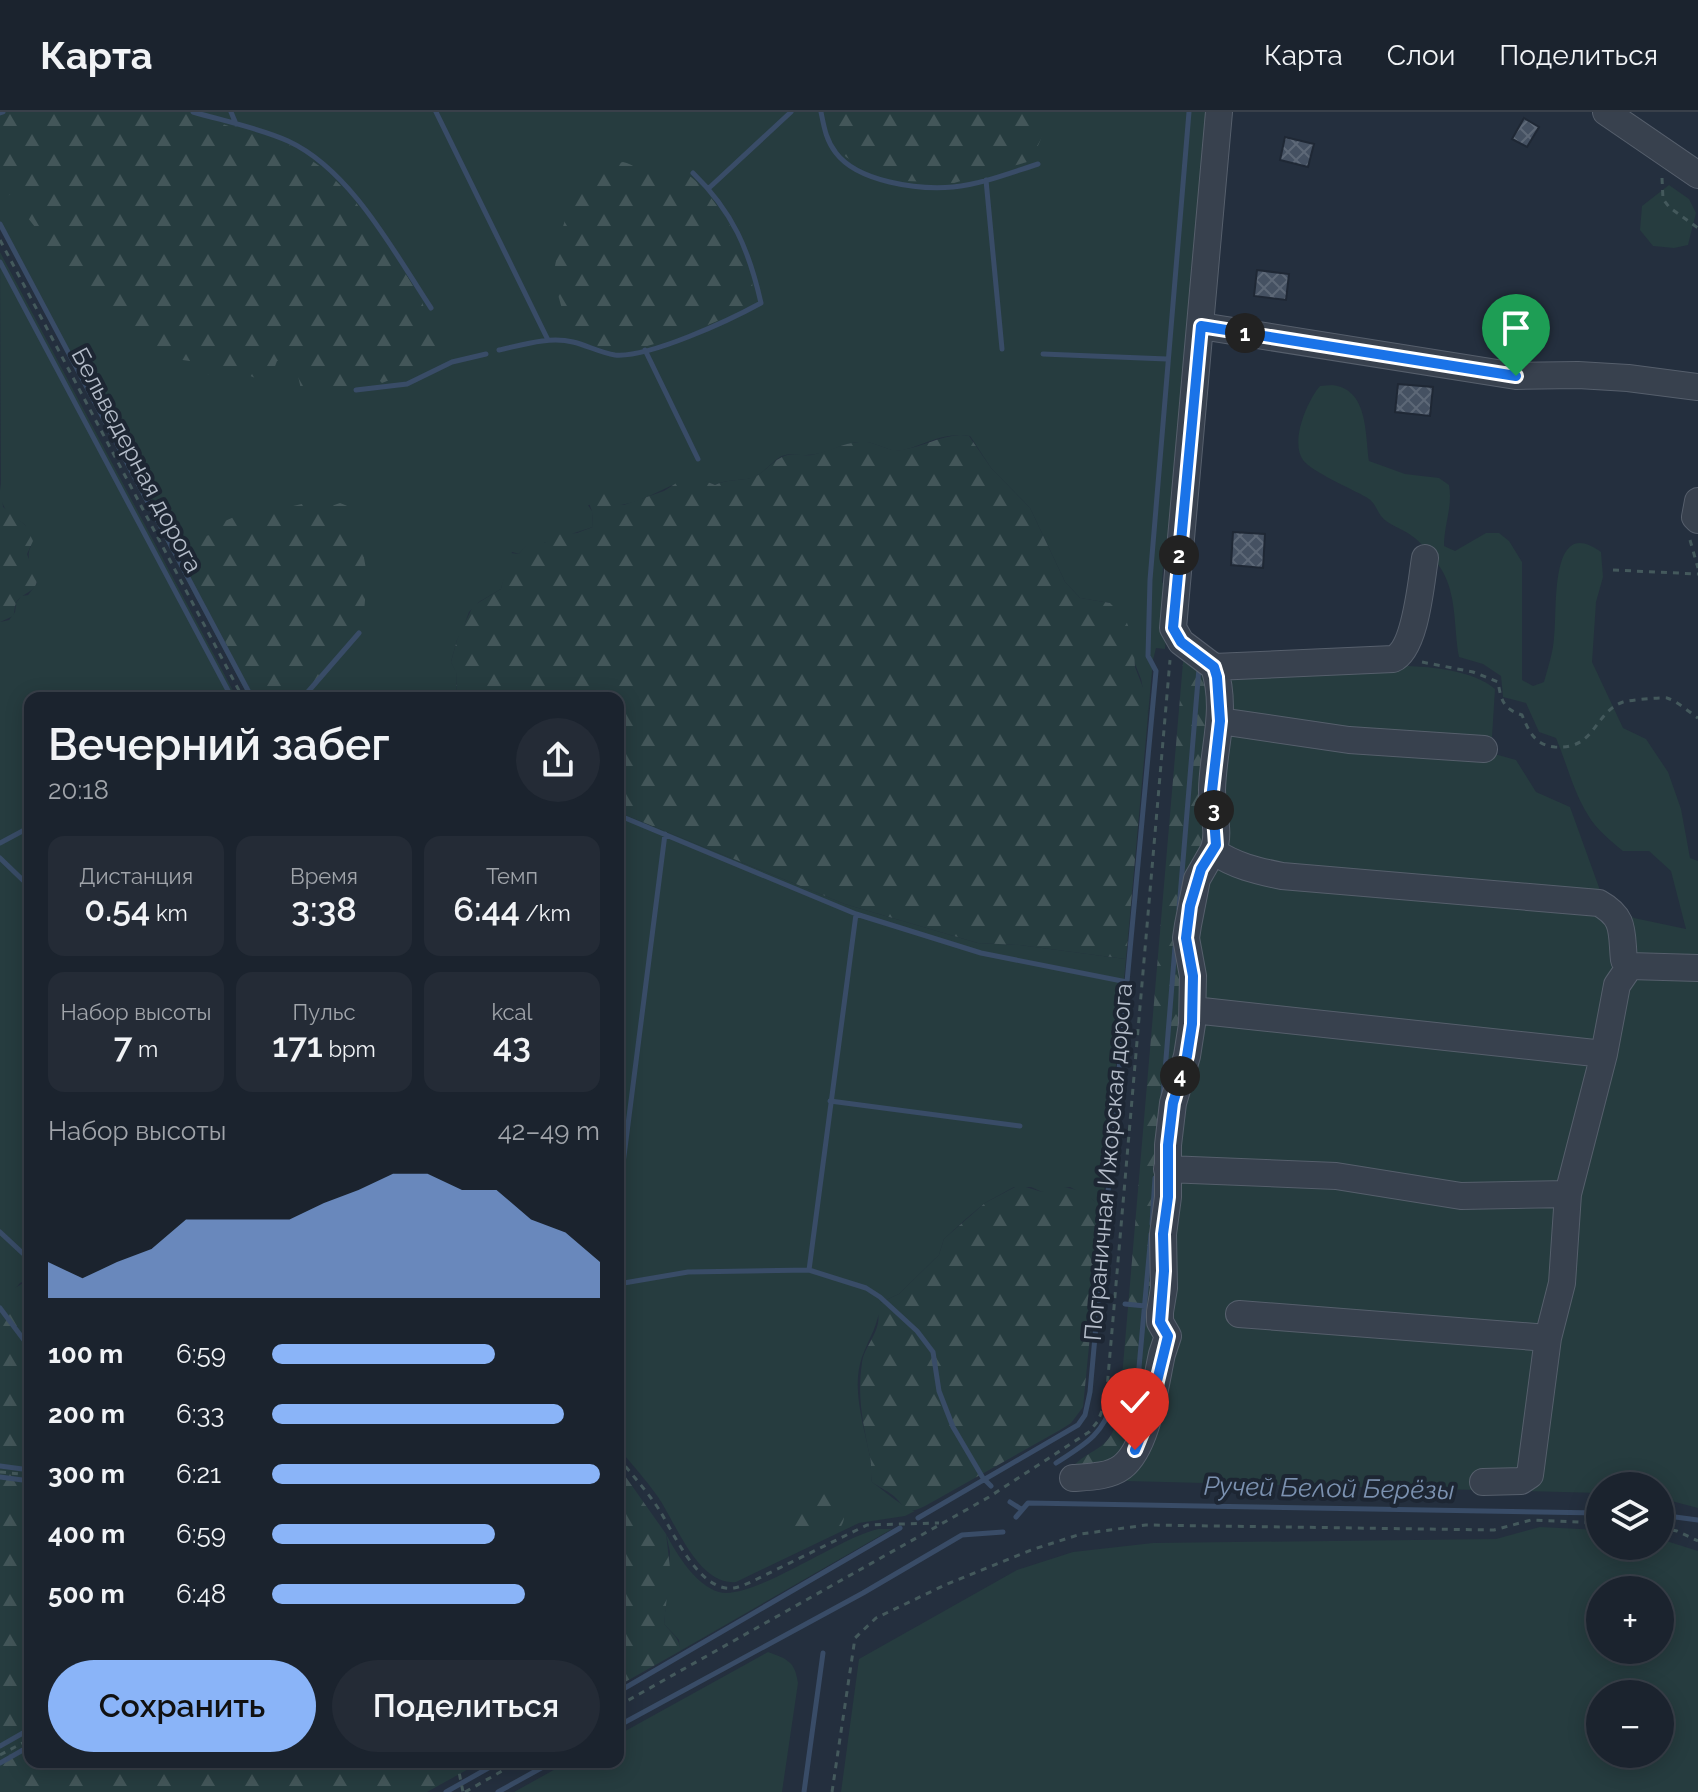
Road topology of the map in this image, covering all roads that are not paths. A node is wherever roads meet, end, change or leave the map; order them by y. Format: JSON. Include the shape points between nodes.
{"nodes":[{"id":1,"x":1219,"y":112,"type":"edge"},
{"id":2,"x":1606,"y":112,"type":"edge"},
{"id":3,"x":1698,"y":175,"type":"edge"},
{"id":4,"x":1201,"y":326,"type":"junction"},
{"id":5,"x":1698,"y":387,"type":"edge"},
{"id":6,"x":1698,"y":501,"type":"edge"},
{"id":7,"x":1698,"y":520,"type":"edge"},
{"id":8,"x":1425,"y":558,"type":"dead end"},
{"id":9,"x":1214,"y":667,"type":"junction"},
{"id":10,"x":1220,"y":721,"type":"junction"},
{"id":11,"x":1484,"y":749,"type":"dead end"},
{"id":12,"x":1213,"y":851,"type":"junction"},
{"id":13,"x":1630,"y":966,"type":"junction"},
{"id":14,"x":1698,"y":968,"type":"edge"},
{"id":15,"x":1193,"y":1010,"type":"junction"},
{"id":16,"x":1604,"y":1054,"type":"junction"},
{"id":17,"x":1167,"y":1169,"type":"junction"},
{"id":18,"x":1568,"y":1194,"type":"junction"},
{"id":19,"x":1239,"y":1314,"type":"dead end"},
{"id":20,"x":1548,"y":1338,"type":"junction"},
{"id":21,"x":1073,"y":1478,"type":"dead end"},
{"id":22,"x":1483,"y":1482,"type":"dead end"}],
"edges":[{"from":1,"to":4,"type":"street"},
{"from":2,"to":3,"type":"street"},
{"from":4,"to":5,"type":"street","via":[[1516,376],[1591,375]]},
{"from":4,"to":9,"type":"street","via":[[1173,628],[1181,642]]},
{"from":6,"to":7,"type":"street"},
{"from":8,"to":9,"type":"street","via":[[1408,642],[1399,656]]},
{"from":9,"to":10,"type":"street"},
{"from":10,"to":11,"type":"street","via":[[1349,740]]},
{"from":10,"to":12,"type":"street"},
{"from":12,"to":13,"type":"street","via":[[1237,866],[1282,876],[1599,903],[1615,912],[1624,960]]},
{"from":12,"to":15,"type":"street","via":[[1197,879],[1186,938]]},
{"from":13,"to":14,"type":"street"},
{"from":13,"to":16,"type":"street","via":[[1617,985]]},
{"from":15,"to":16,"type":"street"},
{"from":15,"to":17,"type":"street","via":[[1173,1103]]},
{"from":16,"to":18,"type":"street"},
{"from":17,"to":18,"type":"street","via":[[1336,1176],[1461,1196]]},
{"from":17,"to":21,"type":"street","via":[[1160,1322],[1168,1336],[1148,1418],[1124,1466]]},
{"from":18,"to":20,"type":"street","via":[[1562,1283]]},
{"from":19,"to":20,"type":"street"},
{"from":20,"to":22,"type":"street","via":[[1530,1475],[1521,1481]]}]}
